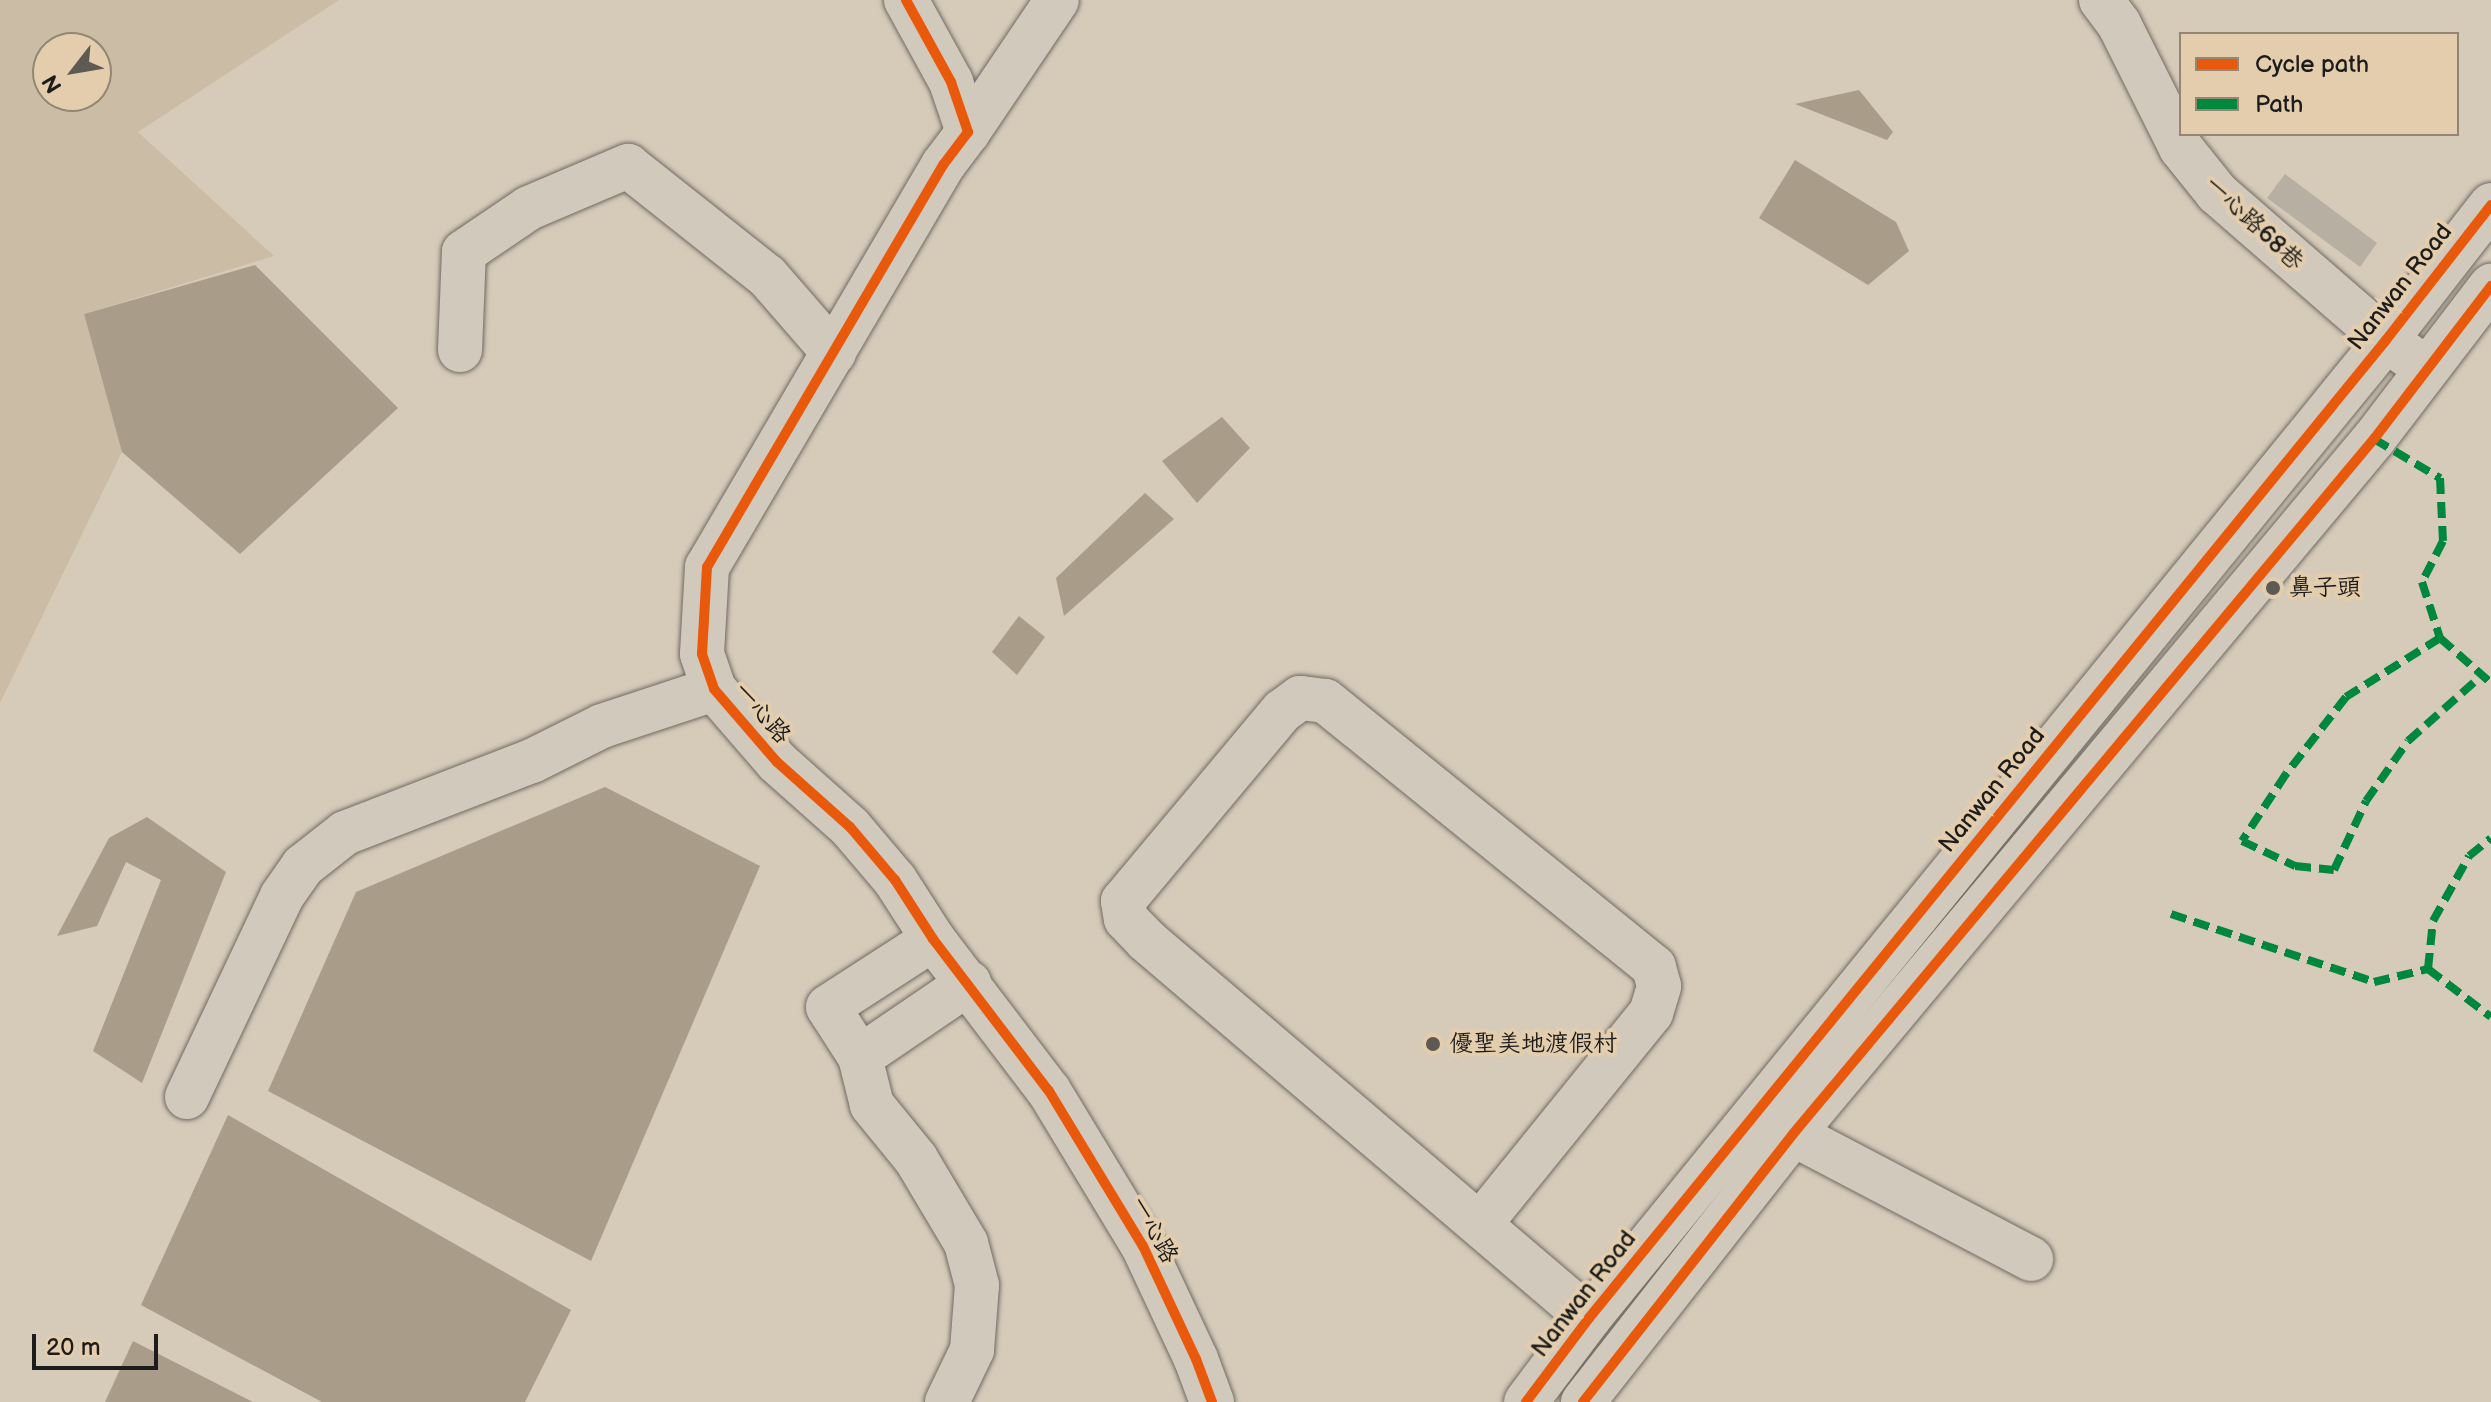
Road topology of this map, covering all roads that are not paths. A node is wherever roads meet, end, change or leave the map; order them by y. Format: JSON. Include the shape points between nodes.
{"nodes":[{"id":1,"x":906,"y":0,"type":"edge"},
{"id":2,"x":1057,"y":0,"type":"edge"},
{"id":3,"x":2101,"y":0,"type":"edge"},
{"id":4,"x":968,"y":132,"type":"junction"},
{"id":5,"x":2491,"y":205,"type":"edge"},
{"id":6,"x":2491,"y":286,"type":"edge"},
{"id":7,"x":2386,"y":340,"type":"junction"},
{"id":8,"x":460,"y":350,"type":"dead end"},
{"id":9,"x":834,"y":353,"type":"junction"},
{"id":10,"x":2426,"y":368,"type":"junction"},
{"id":11,"x":714,"y":689,"type":"junction"},
{"id":12,"x":933,"y":939,"type":"junction"},
{"id":13,"x":969,"y":983,"type":"junction"},
{"id":14,"x":860,"y":1057,"type":"junction"},
{"id":15,"x":187,"y":1097,"type":"dead end"},
{"id":16,"x":1793,"y":1134,"type":"junction"},
{"id":17,"x":1480,"y":1224,"type":"junction"},
{"id":18,"x":2031,"y":1259,"type":"dead end"},
{"id":19,"x":1589,"y":1318,"type":"junction"},
{"id":20,"x":947,"y":1402,"type":"edge"},
{"id":21,"x":1212,"y":1402,"type":"edge"},
{"id":22,"x":1526,"y":1402,"type":"edge"},
{"id":23,"x":1583,"y":1402,"type":"edge"}],
"edges":[{"from":1,"to":4,"type":"main road","via":[[951,82]]},
{"from":2,"to":4,"type":"main road"},
{"from":3,"to":7,"type":"main road","name":"一心路68巷","via":[[2119,24],[2181,148],[2217,193]]},
{"from":4,"to":9,"type":"main road","name":"一心路","via":[[943,165]]},
{"from":5,"to":7,"type":"main road","name":"Nanwan Road"},
{"from":6,"to":10,"type":"main road"},
{"from":7,"to":10,"type":"main road","name":"一心路68巷"},
{"from":7,"to":19,"type":"main road","name":"Nanwan Road"},
{"from":8,"to":9,"type":"main road","via":[[464,252],[529,208],[628,166],[767,276]]},
{"from":9,"to":11,"type":"main road","name":"一心路","via":[[707,567],[702,654]]},
{"from":10,"to":16,"type":"main road","via":[[2374,439]]},
{"from":11,"to":12,"type":"main road","name":"一心路","via":[[777,762],[850,827],[895,880]]},
{"from":11,"to":15,"type":"main road","via":[[602,726],[532,761],[345,833],[313,857],[282,896]]},
{"from":12,"to":13,"type":"main road","name":"一心路"},
{"from":12,"to":14,"type":"main road","via":[[828,1007]]},
{"from":13,"to":14,"type":"main road"},
{"from":13,"to":21,"type":"main road","name":"一心路","via":[[1049,1091],[1143,1246]]},
{"from":14,"to":20,"type":"main road","via":[[872,1105],[916,1159],[966,1243],[977,1285],[972,1350]]},
{"from":16,"to":18,"type":"main road"},
{"from":16,"to":23,"type":"main road"},
{"from":17,"to":17,"type":"main road","via":[[1126,919],[1123,901],[1282,711],[1300,698],[1325,701],[1654,967],[1659,986],[1651,1013]]},
{"from":17,"to":19,"type":"main road"},
{"from":19,"to":22,"type":"main road","name":"Nanwan Road"}]}
